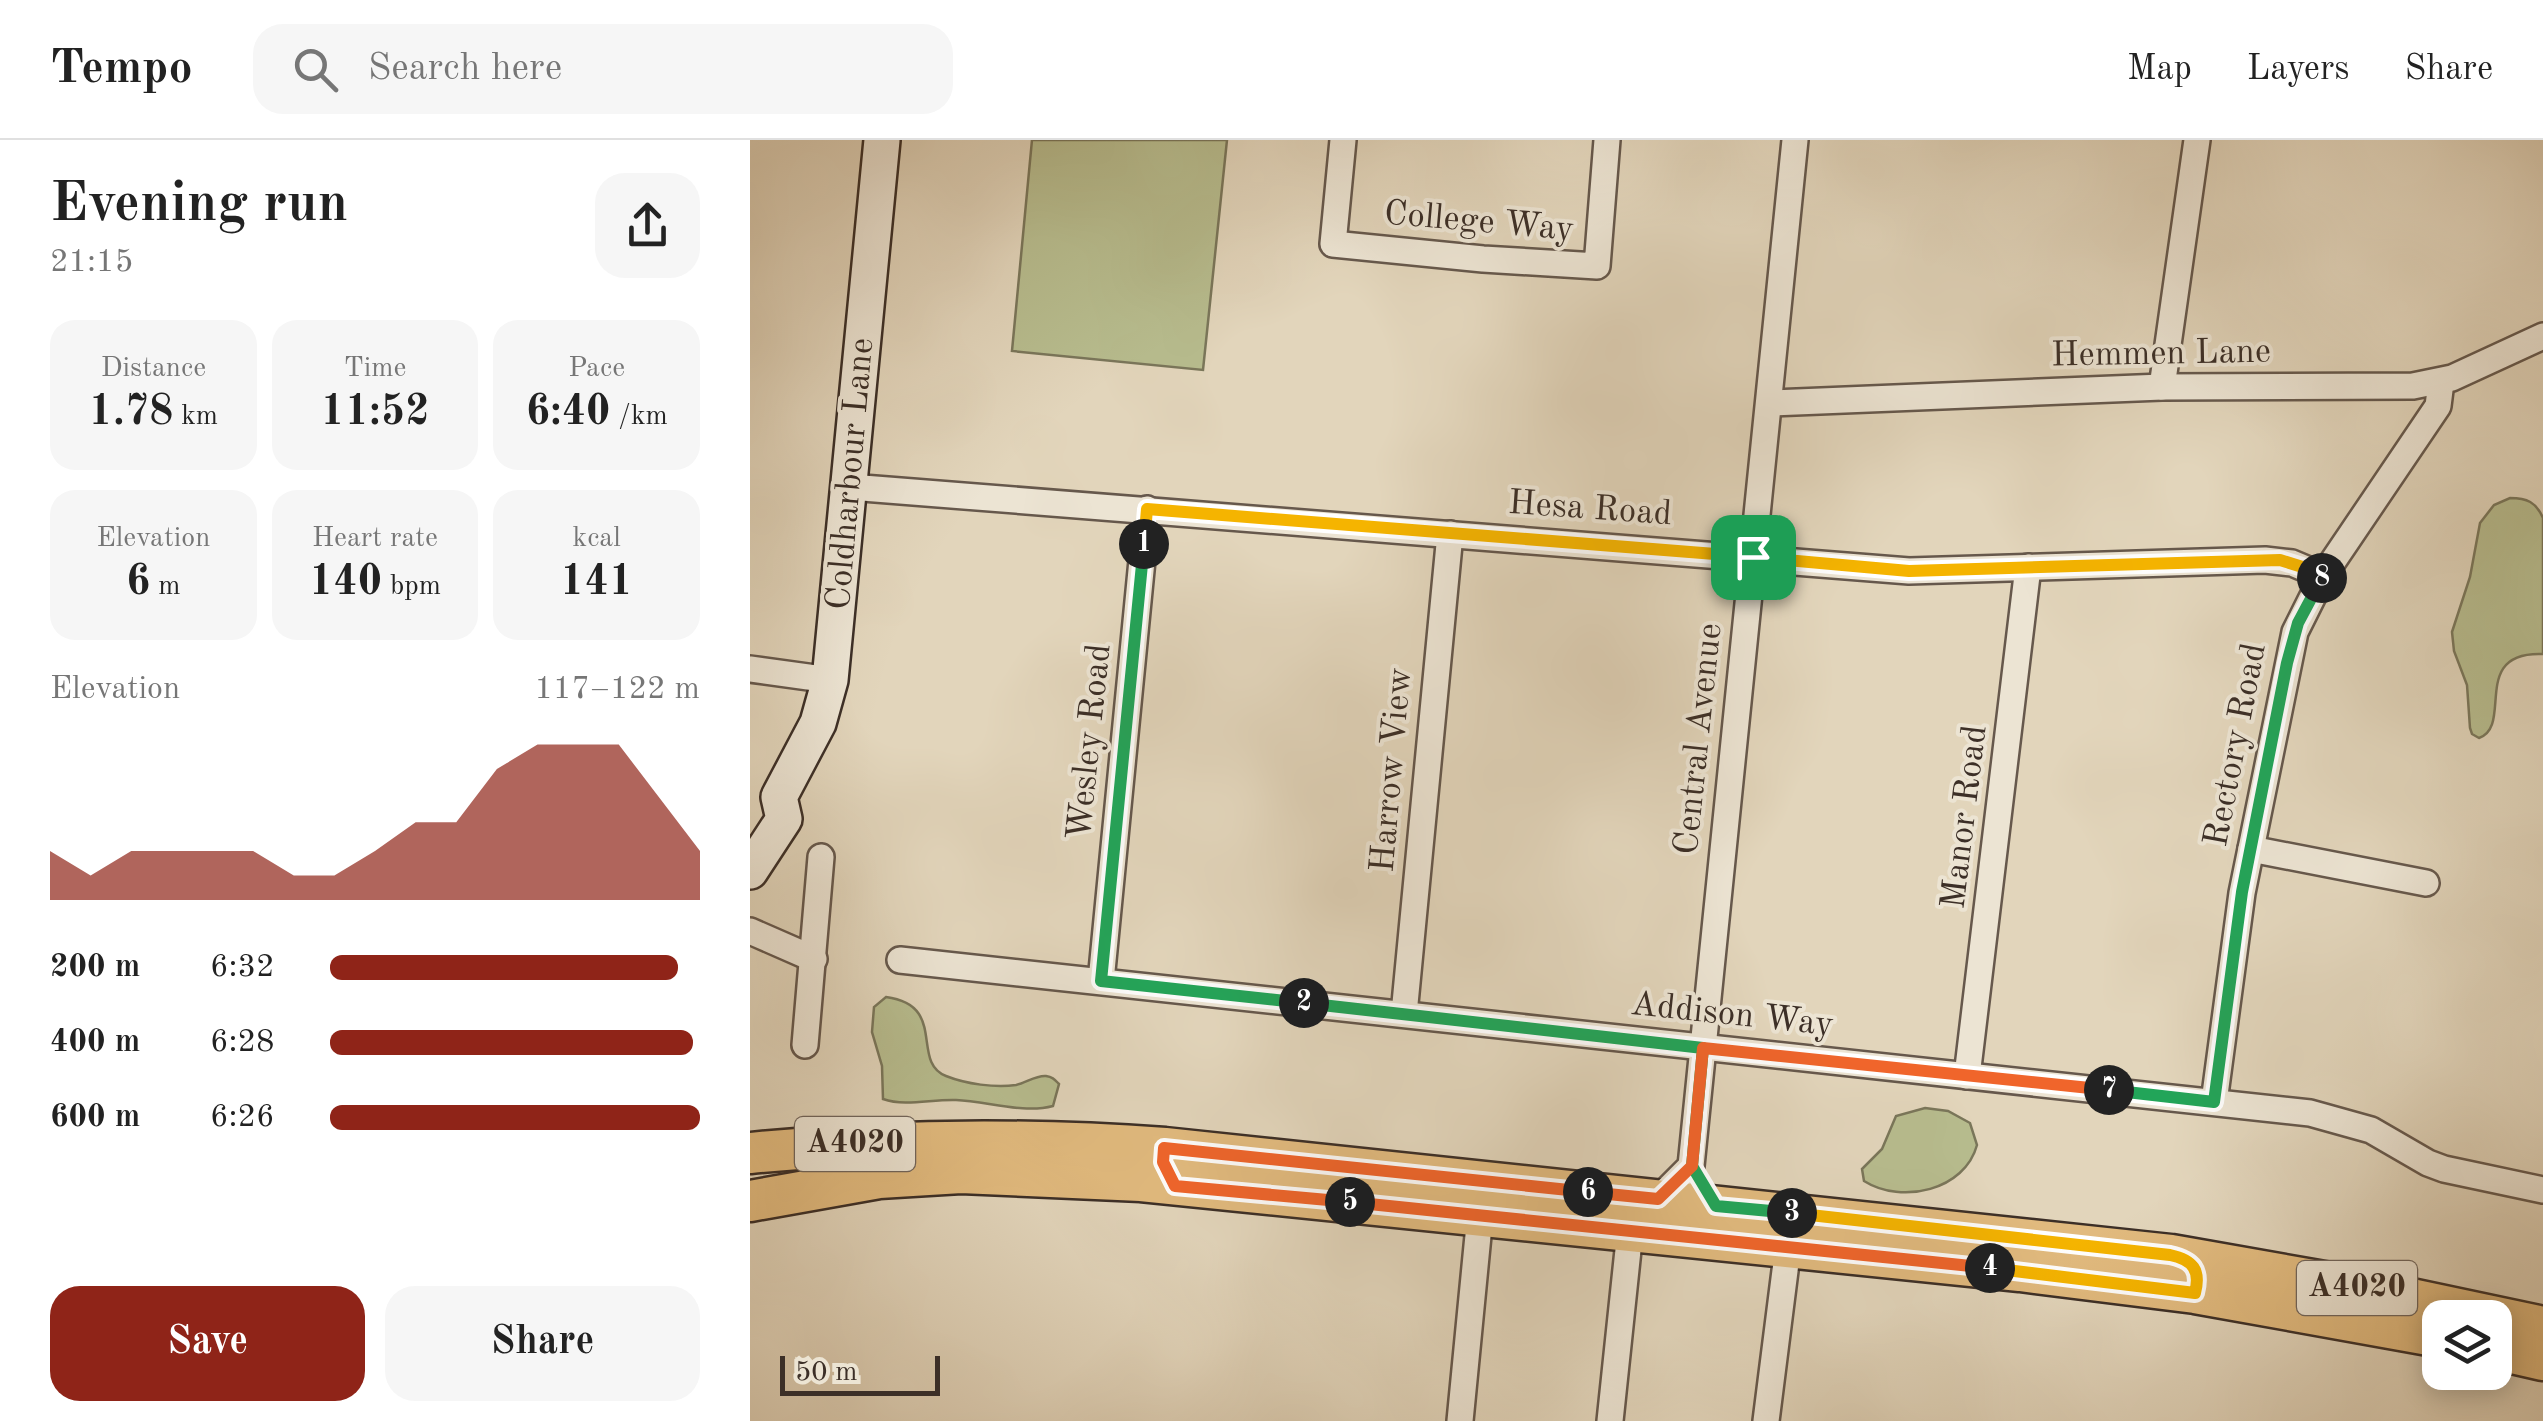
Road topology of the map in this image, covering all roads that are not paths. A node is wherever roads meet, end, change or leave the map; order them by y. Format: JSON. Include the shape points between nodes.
{"nodes":[{"id":1,"x":882,"y":140,"type":"edge"},
{"id":2,"x":1344,"y":140,"type":"edge"},
{"id":3,"x":1607,"y":140,"type":"edge"},
{"id":4,"x":1794,"y":140,"type":"edge"},
{"id":5,"x":2197,"y":140,"type":"edge"},
{"id":6,"x":2543,"y":336,"type":"edge"},
{"id":7,"x":2441,"y":382,"type":"junction"},
{"id":8,"x":2162,"y":387,"type":"junction"},
{"id":9,"x":1770,"y":403,"type":"junction"},
{"id":10,"x":850,"y":487,"type":"junction"},
{"id":11,"x":1147,"y":509,"type":"junction"},
{"id":12,"x":1450,"y":534,"type":"junction"},
{"id":13,"x":1753,"y":557,"type":"junction"},
{"id":14,"x":2028,"y":566,"type":"junction"},
{"id":15,"x":2323,"y":576,"type":"junction"},
{"id":16,"x":750,"y":670,"type":"edge"},
{"id":17,"x":830,"y":680,"type":"junction"},
{"id":18,"x":765,"y":803,"type":"edge"},
{"id":19,"x":2252,"y":849,"type":"junction"},
{"id":20,"x":821,"y":857,"type":"dead end"},
{"id":21,"x":750,"y":871,"type":"edge"},
{"id":22,"x":2426,"y":883,"type":"dead end"},
{"id":23,"x":750,"y":931,"type":"edge"},
{"id":24,"x":814,"y":958,"type":"junction"},
{"id":25,"x":900,"y":960,"type":"dead end"},
{"id":26,"x":1101,"y":981,"type":"junction"},
{"id":27,"x":1404,"y":1014,"type":"junction"},
{"id":28,"x":805,"y":1045,"type":"dead end"},
{"id":29,"x":1703,"y":1048,"type":"junction"},
{"id":30,"x":1968,"y":1076,"type":"junction"},
{"id":31,"x":2214,"y":1102,"type":"junction"},
{"id":32,"x":1164,"y":1148,"type":"junction"},
{"id":33,"x":750,"y":1153,"type":"edge"},
{"id":34,"x":1692,"y":1166,"type":"junction"},
{"id":35,"x":1175,"y":1186,"type":"junction"},
{"id":36,"x":2543,"y":1190,"type":"edge"},
{"id":37,"x":1658,"y":1199,"type":"junction"},
{"id":38,"x":750,"y":1201,"type":"edge"},
{"id":39,"x":1716,"y":1206,"type":"junction"},
{"id":40,"x":1480,"y":1215,"type":"junction"},
{"id":41,"x":1630,"y":1230,"type":"junction"},
{"id":42,"x":1788,"y":1247,"type":"junction"},
{"id":43,"x":2170,"y":1255,"type":"junction"},
{"id":44,"x":2195,"y":1293,"type":"junction"},
{"id":45,"x":2543,"y":1327,"type":"edge"},
{"id":46,"x":2422,"y":1334,"type":"edge"},
{"id":47,"x":2512,"y":1353,"type":"edge"},
{"id":48,"x":2543,"y":1360,"type":"edge"},
{"id":49,"x":1460,"y":1421,"type":"edge"},
{"id":50,"x":1610,"y":1421,"type":"edge"},
{"id":51,"x":1766,"y":1421,"type":"edge"}],
"edges":[{"from":1,"to":10,"type":"street","name":"Coldharbour Lane"},
{"from":2,"to":3,"type":"street","name":"College Way","via":[[1333,244],[1597,266]]},
{"from":4,"to":9,"type":"street","name":"Central Avenue"},
{"from":5,"to":8,"type":"street"},
{"from":6,"to":7,"type":"street","name":"Hemmen Lane"},
{"from":7,"to":8,"type":"street","name":"Hemmen Lane"},
{"from":7,"to":15,"type":"street","name":"Rectory Road","via":[[2438,406]]},
{"from":8,"to":9,"type":"street","name":"Hemmen Lane"},
{"from":9,"to":13,"type":"street","name":"Central Avenue"},
{"from":10,"to":11,"type":"street","name":"Hesa Road"},
{"from":10,"to":17,"type":"street","name":"Coldharbour Lane"},
{"from":11,"to":12,"type":"street","name":"Hesa Road"},
{"from":11,"to":26,"type":"street","name":"Wesley Road"},
{"from":12,"to":13,"type":"street","name":"Hesa Road"},
{"from":12,"to":27,"type":"street","name":"Harrow View"},
{"from":13,"to":14,"type":"street","name":"Hesa Road","via":[[1909,571]]},
{"from":13,"to":29,"type":"street","name":"Central Avenue"},
{"from":14,"to":15,"type":"street","name":"Hesa Road","via":[[2280,560]]},
{"from":14,"to":30,"type":"street","name":"Manor Road"},
{"from":15,"to":19,"type":"street","name":"Rectory Road","via":[[2292,641]]},
{"from":16,"to":17,"type":"street"},
{"from":17,"to":18,"type":"street","name":"Coldharbour Lane","via":[[818,723]]},
{"from":18,"to":21,"type":"street","name":"Coldharbour Lane","via":[[784,819]]},
{"from":19,"to":22,"type":"street"},
{"from":19,"to":31,"type":"street","name":"Rectory Road"},
{"from":20,"to":24,"type":"street"},
{"from":23,"to":24,"type":"street"},
{"from":24,"to":28,"type":"street"},
{"from":25,"to":26,"type":"street","name":"Addison Way"},
{"from":26,"to":27,"type":"street","name":"Addison Way"},
{"from":27,"to":29,"type":"street","name":"Addison Way"},
{"from":29,"to":30,"type":"street","name":"Addison Way"},
{"from":29,"to":34,"type":"street","name":"Central Avenue"},
{"from":30,"to":31,"type":"street","name":"Addison Way"},
{"from":31,"to":36,"type":"street","name":"Addison Way","via":[[2335,1117],[2444,1169]]},
{"from":32,"to":33,"type":"main road","number":"A4020","via":[[960,1140]]},
{"from":32,"to":35,"type":"main road"},
{"from":32,"to":37,"type":"main road","number":"A4020"},
{"from":34,"to":37,"type":"street"},
{"from":34,"to":39,"type":"street"},
{"from":35,"to":38,"type":"main road","number":"A4020","via":[[961,1173],[879,1178]]},
{"from":35,"to":40,"type":"main road","number":"A4020"},
{"from":37,"to":39,"type":"main road","number":"A4020"},
{"from":39,"to":43,"type":"main road","number":"A4020"},
{"from":40,"to":41,"type":"main road","number":"A4020"},
{"from":40,"to":49,"type":"street"},
{"from":41,"to":42,"type":"main road","number":"A4020"},
{"from":41,"to":50,"type":"street"},
{"from":42,"to":44,"type":"main road","number":"A4020"},
{"from":42,"to":51,"type":"street"},
{"from":43,"to":44,"type":"main road","via":[[2196,1268]]},
{"from":43,"to":45,"type":"main road","number":"A4020"},
{"from":44,"to":46,"type":"main road","number":"A4020"},
{"from":47,"to":48,"type":"main road"}]}
